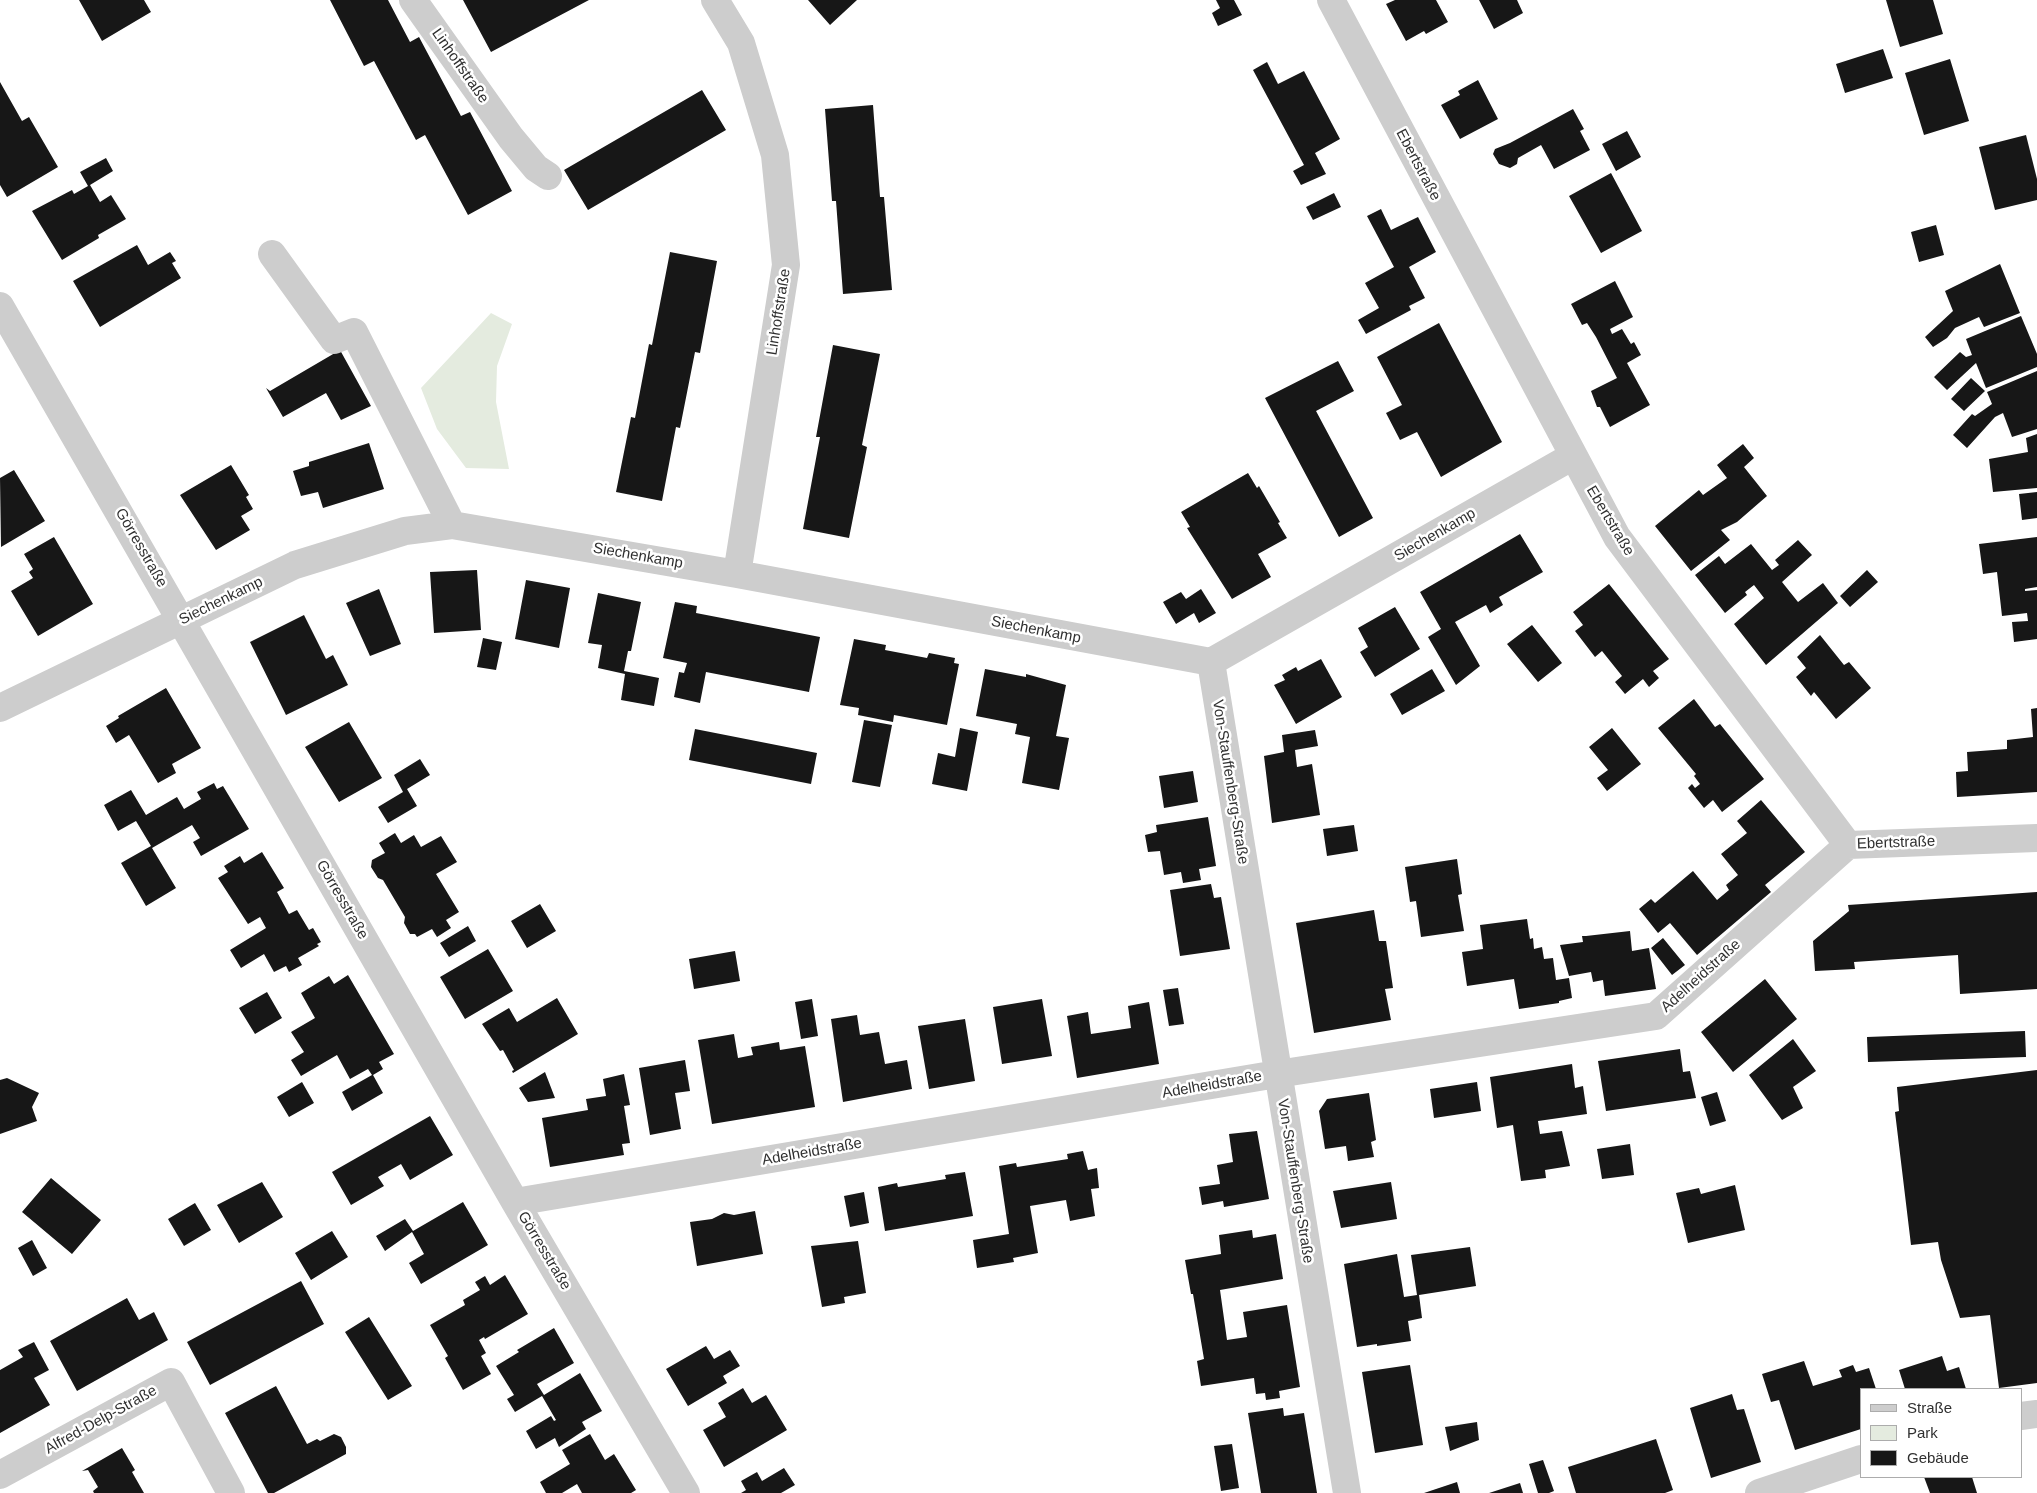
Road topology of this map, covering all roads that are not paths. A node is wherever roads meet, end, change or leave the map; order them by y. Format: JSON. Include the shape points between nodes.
{"nodes":[{"id":1,"x":413,"y":0,"type":"edge"},
{"id":2,"x":716,"y":0,"type":"edge"},
{"id":3,"x":1331,"y":0,"type":"edge"},
{"id":4,"x":548,"y":176,"type":"dead end"},
{"id":5,"x":272,"y":254,"type":"dead end"},
{"id":6,"x":0,"y":306,"type":"edge"},
{"id":7,"x":1573,"y":456,"type":"junction"},
{"id":8,"x":452,"y":525,"type":"junction"},
{"id":9,"x":737,"y":574,"type":"junction"},
{"id":10,"x":182,"y":620,"type":"junction"},
{"id":11,"x":1211,"y":662,"type":"junction"},
{"id":12,"x":0,"y":708,"type":"edge"},
{"id":13,"x":2037,"y":838,"type":"edge"},
{"id":14,"x":1848,"y":845,"type":"junction"},
{"id":15,"x":1277,"y":1074,"type":"junction"},
{"id":16,"x":515,"y":1202,"type":"junction"},
{"id":17,"x":2037,"y":1414,"type":"edge"},
{"id":18,"x":2022,"y":1416,"type":"edge"},
{"id":19,"x":1860,"y":1459,"type":"edge"},
{"id":20,"x":0,"y":1475,"type":"edge"},
{"id":21,"x":231,"y":1493,"type":"edge"},
{"id":22,"x":686,"y":1493,"type":"edge"},
{"id":23,"x":1347,"y":1493,"type":"edge"},
{"id":24,"x":1759,"y":1493,"type":"edge"}],
"edges":[{"from":1,"to":4,"type":"street","name":"Linhoffstraße","via":[[511,138],[536,168]]},
{"from":2,"to":9,"type":"street","name":"Linhoffstraße","via":[[741,43],[775,155],[786,265]]},
{"from":3,"to":7,"type":"street","name":"Ebertstraße"},
{"from":5,"to":8,"type":"street","via":[[334,340],[354,332]]},
{"from":6,"to":10,"type":"street","name":"Görresstraße"},
{"from":7,"to":11,"type":"street","name":"Siechenkamp"},
{"from":7,"to":14,"type":"street","name":"Ebertstraße","via":[[1617,537]]},
{"from":8,"to":9,"type":"street","name":"Siechenkamp"},
{"from":8,"to":10,"type":"street","name":"Siechenkamp","via":[[404,531],[295,565]]},
{"from":9,"to":11,"type":"street","name":"Siechenkamp"},
{"from":10,"to":12,"type":"street","name":"Siechenkamp"},
{"from":10,"to":16,"type":"street","name":"Görresstraße"},
{"from":11,"to":15,"type":"street","name":"Von-Stauffenberg-Straße"},
{"from":13,"to":14,"type":"street","name":"Ebertstraße"},
{"from":14,"to":15,"type":"street","name":"Adelheidstraße","via":[[1656,1016]]},
{"from":15,"to":16,"type":"street","name":"Adelheidstraße"},
{"from":15,"to":23,"type":"street","name":"Von-Stauffenberg-Straße"},
{"from":16,"to":22,"type":"street","name":"Görresstraße"},
{"from":17,"to":18,"type":"street"},
{"from":19,"to":24,"type":"street"},
{"from":20,"to":21,"type":"street","name":"Alfred-Delp-Straße","via":[[171,1382]]}]}
